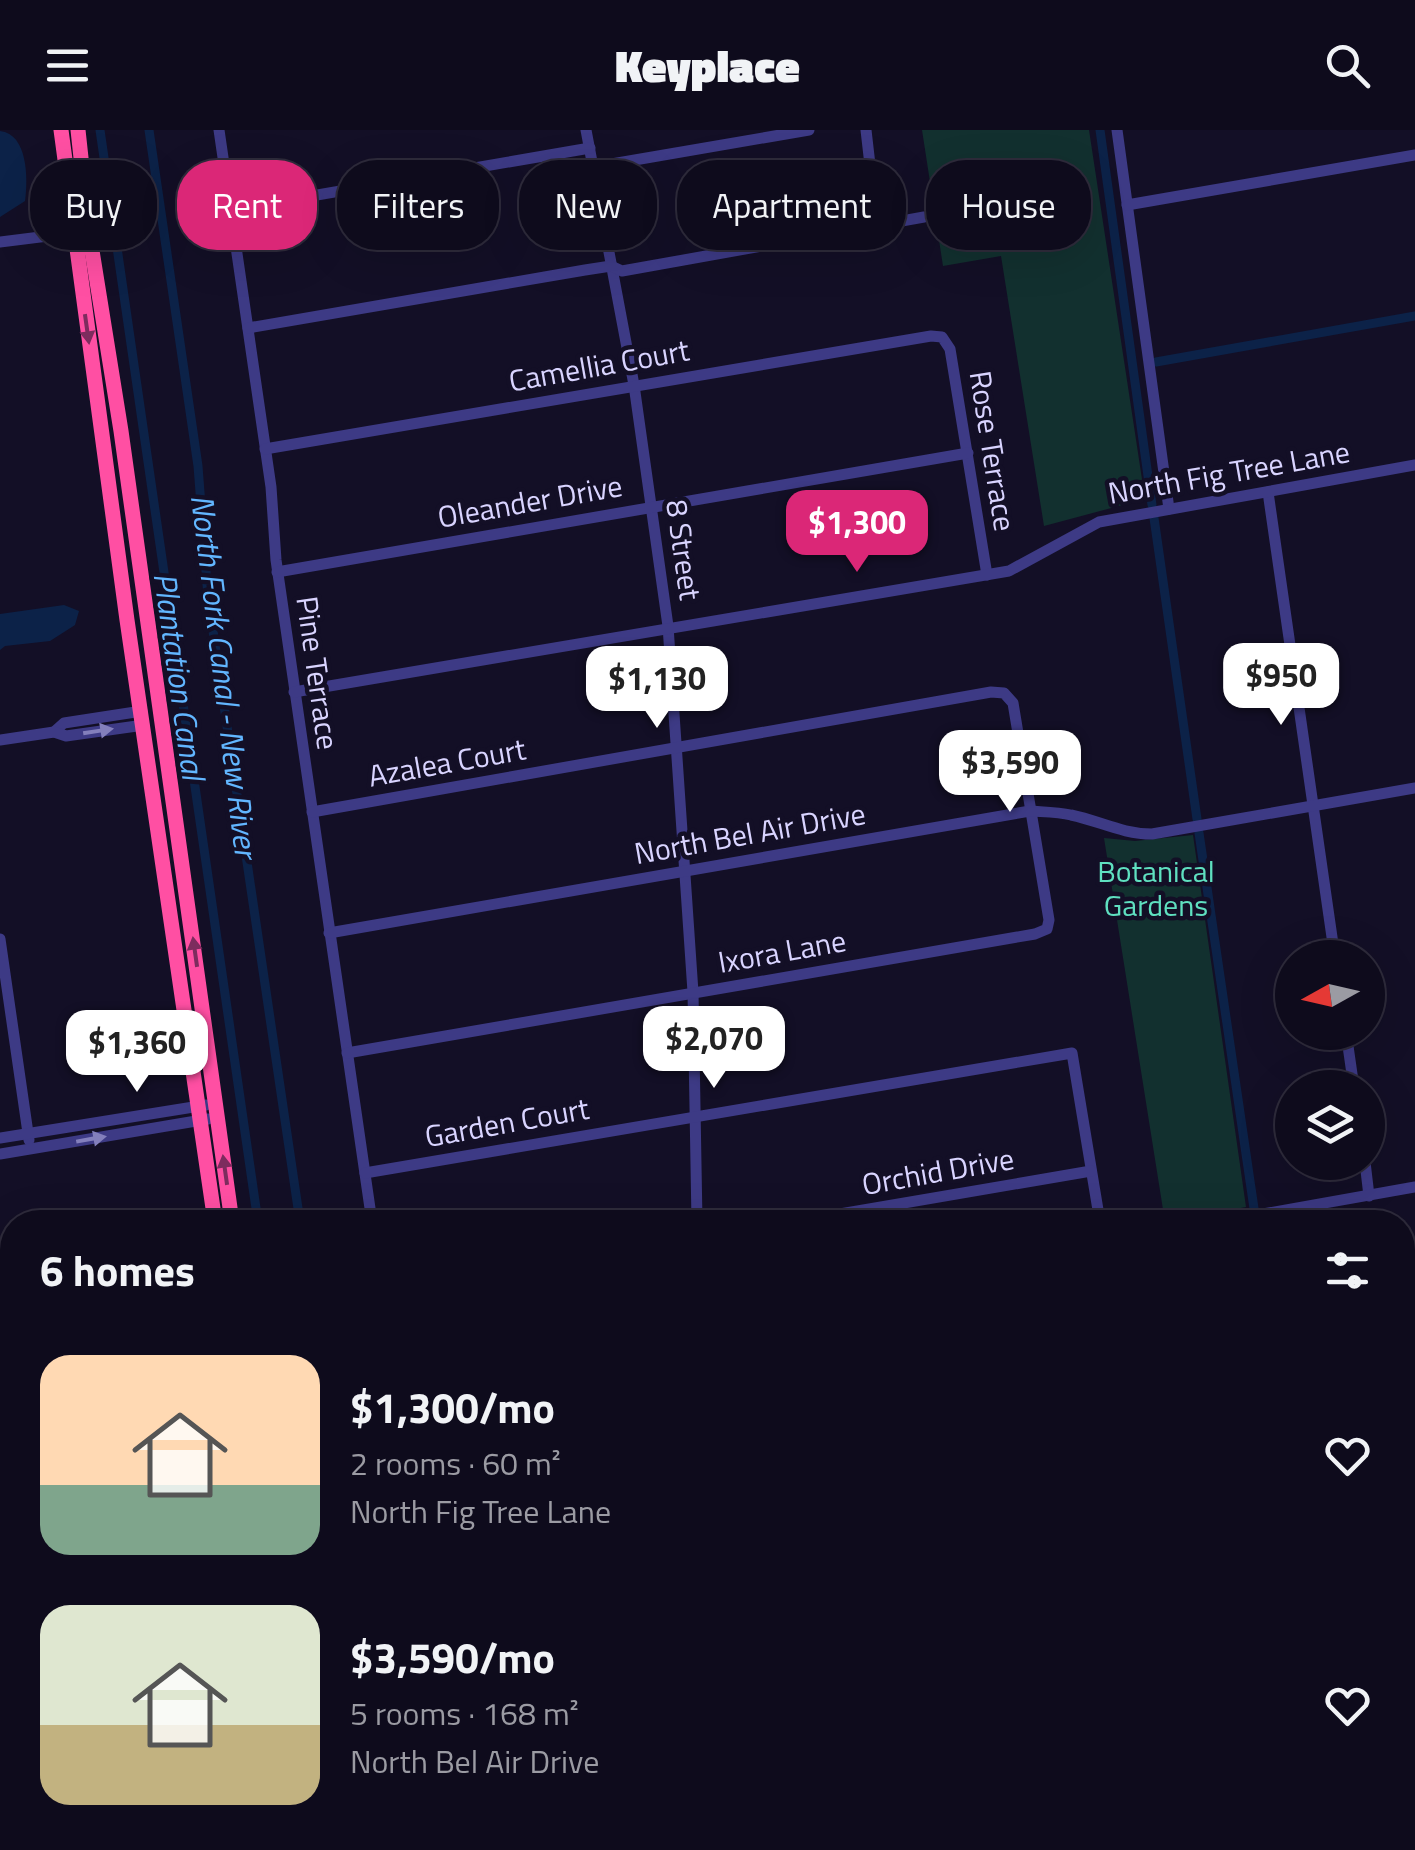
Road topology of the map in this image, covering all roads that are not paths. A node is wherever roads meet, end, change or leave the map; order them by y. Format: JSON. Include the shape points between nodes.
{"nodes":[{"id":1,"x":60,"y":130,"type":"edge"},
{"id":2,"x":78,"y":130,"type":"edge"},
{"id":3,"x":219,"y":130,"type":"edge"},
{"id":4,"x":586,"y":130,"type":"edge"},
{"id":5,"x":810,"y":130,"type":"edge"},
{"id":6,"x":866,"y":130,"type":"edge"},
{"id":7,"x":1116,"y":130,"type":"edge"},
{"id":8,"x":590,"y":148,"type":"junction"},
{"id":9,"x":1415,"y":155,"type":"edge"},
{"id":10,"x":66,"y":160,"type":"edge"},
{"id":11,"x":79,"y":160,"type":"edge"},
{"id":12,"x":223,"y":160,"type":"edge"},
{"id":13,"x":593,"y":160,"type":"edge"},
{"id":14,"x":630,"y":160,"type":"edge"},
{"id":15,"x":869,"y":160,"type":"edge"},
{"id":16,"x":317,"y":195,"type":"edge"},
{"id":17,"x":1127,"y":205,"type":"junction"},
{"id":18,"x":924,"y":217,"type":"dead end"},
{"id":19,"x":906,"y":220,"type":"edge"},
{"id":20,"x":30,"y":238,"type":"edge"},
{"id":21,"x":0,"y":242,"type":"edge"},
{"id":22,"x":83,"y":250,"type":"edge"},
{"id":23,"x":84,"y":250,"type":"edge"},
{"id":24,"x":236,"y":250,"type":"edge"},
{"id":25,"x":608,"y":250,"type":"edge"},
{"id":26,"x":737,"y":250,"type":"edge"},
{"id":27,"x":611,"y":266,"type":"junction"},
{"id":28,"x":248,"y":328,"type":"junction"},
{"id":29,"x":942,"y":337,"type":"joint"},
{"id":30,"x":634,"y":386,"type":"junction"},
{"id":31,"x":265,"y":450,"type":"junction"},
{"id":32,"x":968,"y":453,"type":"junction"},
{"id":33,"x":1415,"y":466,"type":"edge"},
{"id":34,"x":107,"y":467,"type":"junction"},
{"id":35,"x":1268,"y":492,"type":"junction"},
{"id":36,"x":652,"y":506,"type":"junction"},
{"id":37,"x":1170,"y":509,"type":"junction"},
{"id":38,"x":135,"y":524,"type":"junction"},
{"id":39,"x":278,"y":572,"type":"junction"},
{"id":40,"x":987,"y":575,"type":"junction"},
{"id":41,"x":127,"y":620,"type":"junction"},
{"id":42,"x":668,"y":626,"type":"junction"},
{"id":43,"x":294,"y":692,"type":"junction"},
{"id":44,"x":160,"y":705,"type":"junction"},
{"id":45,"x":143,"y":718,"type":"junction"},
{"id":46,"x":0,"y":740,"type":"edge"},
{"id":47,"x":677,"y":748,"type":"junction"},
{"id":48,"x":1415,"y":788,"type":"edge"},
{"id":49,"x":1313,"y":806,"type":"junction"},
{"id":50,"x":1030,"y":811,"type":"junction"},
{"id":51,"x":312,"y":812,"type":"junction"},
{"id":52,"x":686,"y":870,"type":"junction"},
{"id":53,"x":185,"y":878,"type":"junction"},
{"id":54,"x":329,"y":933,"type":"junction"},
{"id":55,"x":0,"y":939,"type":"edge"},
{"id":56,"x":1332,"y":940,"type":"edge"},
{"id":57,"x":693,"y":992,"type":"junction"},
{"id":58,"x":347,"y":1053,"type":"junction"},
{"id":59,"x":216,"y":1111,"type":"junction"},
{"id":60,"x":198,"y":1113,"type":"junction"},
{"id":61,"x":697,"y":1115,"type":"junction"},
{"id":62,"x":28,"y":1134,"type":"junction"},
{"id":63,"x":0,"y":1138,"type":"edge"},
{"id":64,"x":30,"y":1149,"type":"junction"},
{"id":65,"x":0,"y":1154,"type":"edge"},
{"id":66,"x":1091,"y":1170,"type":"junction"},
{"id":67,"x":364,"y":1173,"type":"junction"},
{"id":68,"x":1368,"y":1180,"type":"edge"},
{"id":69,"x":1415,"y":1188,"type":"edge"},
{"id":70,"x":1370,"y":1196,"type":"junction"},
{"id":71,"x":213,"y":1210,"type":"edge"},
{"id":72,"x":230,"y":1210,"type":"edge"},
{"id":73,"x":370,"y":1210,"type":"edge"},
{"id":74,"x":696,"y":1210,"type":"edge"},
{"id":75,"x":862,"y":1210,"type":"edge"},
{"id":76,"x":1098,"y":1210,"type":"edge"},
{"id":77,"x":1285,"y":1210,"type":"edge"}],
"edges":[{"from":1,"to":10,"type":"highway"},
{"from":2,"to":11,"type":"highway"},
{"from":3,"to":12,"type":"street","name":"Pine Terrace"},
{"from":4,"to":8,"type":"street","name":"8 Street"},
{"from":5,"to":14,"type":"street"},
{"from":6,"to":15,"type":"street"},
{"from":7,"to":17,"type":"street"},
{"from":8,"to":13,"type":"street","name":"8 Street"},
{"from":8,"to":16,"type":"street"},
{"from":9,"to":17,"type":"street"},
{"from":17,"to":37,"type":"street"},
{"from":18,"to":19,"type":"street"},
{"from":20,"to":21,"type":"street"},
{"from":22,"to":34,"type":"highway","one_way":true},
{"from":23,"to":38,"type":"highway"},
{"from":24,"to":28,"type":"street","name":"Pine Terrace"},
{"from":25,"to":27,"type":"street","name":"8 Street"},
{"from":26,"to":27,"type":"street","via":[[622,270]]},
{"from":27,"to":28,"type":"street"},
{"from":27,"to":30,"type":"street","name":"8 Street"},
{"from":28,"to":31,"type":"street","name":"Pine Terrace"},
{"from":29,"to":30,"type":"street","name":"Camellia Court"},
{"from":29,"to":32,"type":"street","name":"Rose Terrace","via":[[950,349]]},
{"from":30,"to":31,"type":"street","name":"Camellia Court"},
{"from":30,"to":36,"type":"street","name":"8 Street"},
{"from":31,"to":39,"type":"street","name":"Pine Terrace"},
{"from":32,"to":36,"type":"street","name":"Oleander Drive"},
{"from":32,"to":40,"type":"street","name":"Rose Terrace"},
{"from":33,"to":35,"type":"street","name":"North Fig Tree Lane"},
{"from":34,"to":38,"type":"highway"},
{"from":34,"to":41,"type":"highway"},
{"from":35,"to":37,"type":"street","name":"North Fig Tree Lane"},
{"from":35,"to":49,"type":"street"},
{"from":36,"to":39,"type":"street","name":"Oleander Drive"},
{"from":36,"to":42,"type":"street","name":"8 Street"},
{"from":37,"to":40,"type":"street","name":"North Fig Tree Lane","via":[[1098,522],[1030,562]]},
{"from":38,"to":44,"type":"highway"},
{"from":39,"to":43,"type":"street","name":"Pine Terrace"},
{"from":40,"to":42,"type":"street","name":"North Fig Tree Lane"},
{"from":41,"to":44,"type":"highway","via":[[137,634],[146,696]]},
{"from":41,"to":45,"type":"highway"},
{"from":42,"to":43,"type":"street","name":"North Fig Tree Lane"},
{"from":42,"to":47,"type":"street","name":"8 Street"},
{"from":43,"to":51,"type":"street","name":"Pine Terrace"},
{"from":44,"to":53,"type":"highway"},
{"from":45,"to":46,"type":"street","via":[[64,723],[54,732]]},
{"from":45,"to":53,"type":"highway","via":[[152,722],[172,854]]},
{"from":45,"to":60,"type":"highway"},
{"from":47,"to":50,"type":"street","name":"Azalea Court","via":[[1004,693],[1013,702]]},
{"from":47,"to":51,"type":"street","name":"Azalea Court"},
{"from":47,"to":52,"type":"street","name":"8 Street"},
{"from":48,"to":49,"type":"street","name":"North Bel Air Drive"},
{"from":49,"to":50,"type":"street","name":"North Bel Air Drive","via":[[1152,834]]},
{"from":49,"to":56,"type":"street"},
{"from":50,"to":52,"type":"street","name":"North Bel Air Drive"},
{"from":50,"to":57,"type":"street","name":"Ixora Lane","via":[[1047,929]]},
{"from":51,"to":54,"type":"street","name":"Pine Terrace"},
{"from":52,"to":54,"type":"street","name":"North Bel Air Drive"},
{"from":52,"to":57,"type":"street","name":"8 Street"},
{"from":59,"to":53,"type":"highway","one_way":true},
{"from":54,"to":58,"type":"street","name":"Pine Terrace"},
{"from":55,"to":62,"type":"street"},
{"from":57,"to":58,"type":"street","name":"Ixora Lane"},
{"from":57,"to":61,"type":"street","name":"8 Street"},
{"from":58,"to":67,"type":"street","name":"Pine Terrace"},
{"from":59,"to":60,"type":"street"},
{"from":72,"to":59,"type":"highway","one_way":true},
{"from":60,"to":62,"type":"street"},
{"from":64,"to":60,"type":"street","one_way":true},
{"from":60,"to":71,"type":"highway"},
{"from":61,"to":66,"type":"street","name":"Garden Court","via":[[1072,1053]]},
{"from":61,"to":67,"type":"street","name":"Garden Court"},
{"from":61,"to":74,"type":"street","name":"8 Street"},
{"from":62,"to":63,"type":"street"},
{"from":62,"to":64,"type":"street"},
{"from":64,"to":65,"type":"street"},
{"from":66,"to":75,"type":"street","name":"Orchid Drive"},
{"from":66,"to":76,"type":"street"},
{"from":67,"to":73,"type":"street","name":"Pine Terrace"},
{"from":68,"to":70,"type":"street"},
{"from":69,"to":70,"type":"street"},
{"from":70,"to":77,"type":"street"}]}
